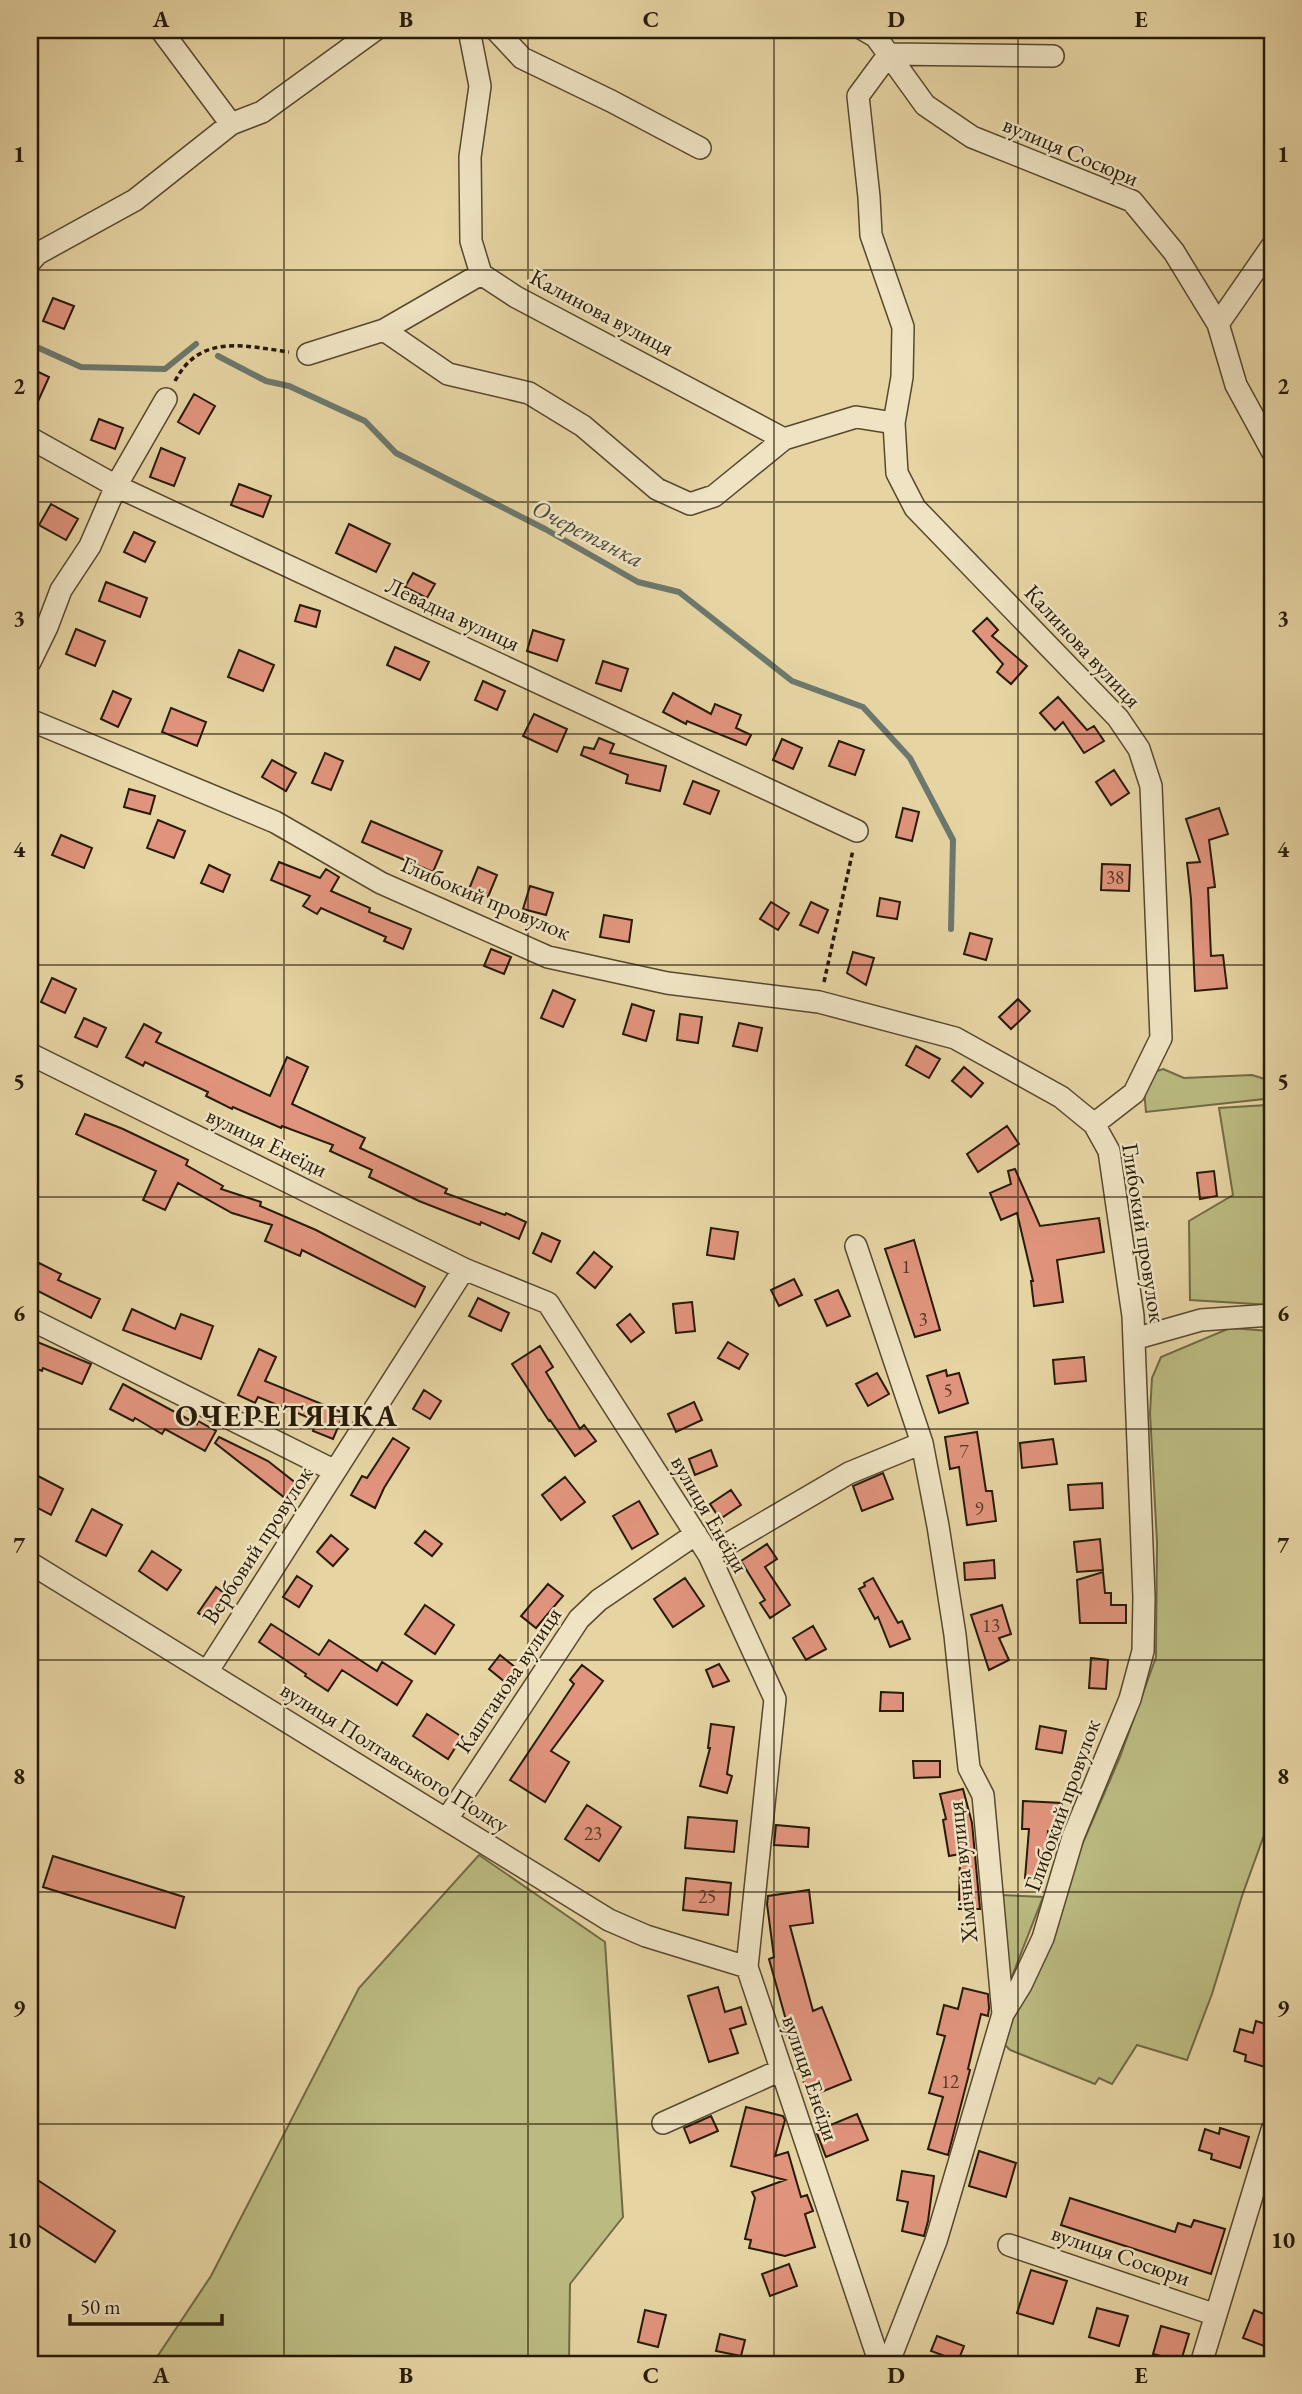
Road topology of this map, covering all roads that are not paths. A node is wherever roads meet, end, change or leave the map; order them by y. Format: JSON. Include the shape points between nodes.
{"nodes":[{"id":1,"x":161,"y":30,"type":"edge"},
{"id":2,"x":375,"y":30,"type":"edge"},
{"id":3,"x":469,"y":30,"type":"edge"},
{"id":4,"x":496,"y":30,"type":"edge"},
{"id":5,"x":872,"y":32,"type":"edge"},
{"id":6,"x":888,"y":54,"type":"junction"},
{"id":7,"x":1052,"y":56,"type":"dead end"},
{"id":8,"x":231,"y":124,"type":"junction"},
{"id":9,"x":700,"y":148,"type":"dead end"},
{"id":10,"x":1272,"y":246,"type":"edge"},
{"id":11,"x":32,"y":251,"type":"edge"},
{"id":12,"x":481,"y":274,"type":"junction"},
{"id":13,"x":1218,"y":324,"type":"junction"},
{"id":14,"x":384,"y":330,"type":"junction"},
{"id":15,"x":308,"y":354,"type":"road end"},
{"id":16,"x":166,"y":398,"type":"road end"},
{"id":17,"x":894,"y":423,"type":"junction"},
{"id":18,"x":30,"y":438,"type":"edge"},
{"id":19,"x":784,"y":439,"type":"junction"},
{"id":20,"x":1272,"y":451,"type":"edge"},
{"id":21,"x":116,"y":486,"type":"junction"},
{"id":22,"x":30,"y":662,"type":"edge"},
{"id":23,"x":30,"y":720,"type":"edge"},
{"id":24,"x":857,"y":831,"type":"road end"},
{"id":25,"x":30,"y":1054,"type":"edge"},
{"id":26,"x":1094,"y":1124,"type":"junction"},
{"id":27,"x":856,"y":1246,"type":"dead end"},
{"id":28,"x":464,"y":1269,"type":"junction"},
{"id":29,"x":1272,"y":1315,"type":"edge"},
{"id":30,"x":30,"y":1319,"type":"edge"},
{"id":31,"x":1134,"y":1339,"type":"junction"},
{"id":32,"x":922,"y":1443,"type":"junction"},
{"id":33,"x":335,"y":1471,"type":"junction"},
{"id":34,"x":696,"y":1534,"type":"junction"},
{"id":35,"x":709,"y":1555,"type":"junction"},
{"id":36,"x":30,"y":1563,"type":"edge"},
{"id":37,"x":206,"y":1672,"type":"junction"},
{"id":38,"x":447,"y":1819,"type":"junction"},
{"id":39,"x":747,"y":1967,"type":"junction"},
{"id":40,"x":1003,"y":2014,"type":"junction"},
{"id":41,"x":781,"y":2070,"type":"junction"},
{"id":42,"x":663,"y":2123,"type":"dead end"},
{"id":43,"x":1272,"y":2130,"type":"edge"},
{"id":44,"x":1009,"y":2245,"type":"dead end"},
{"id":45,"x":1216,"y":2315,"type":"junction"},
{"id":46,"x":880,"y":2364,"type":"edge"},
{"id":47,"x":888,"y":2364,"type":"edge"},
{"id":48,"x":1201,"y":2364,"type":"edge"}],
"edges":[{"from":1,"to":8,"type":"street"},
{"from":2,"to":8,"type":"street","via":[[262,112]]},
{"from":3,"to":12,"type":"street","via":[[480,86],[470,157],[471,241]]},
{"from":4,"to":9,"type":"street","via":[[522,58]]},
{"from":5,"to":6,"type":"street","name":"вулиця Сосюри"},
{"from":6,"to":7,"type":"street"},
{"from":6,"to":13,"type":"street","name":"вулиця Сосюри","via":[[925,105],[972,137],[1132,201],[1174,252]]},
{"from":6,"to":17,"type":"street","name":"Калинова вулиця","via":[[858,96],[870,235],[902,327],[902,377]]},
{"from":8,"to":11,"type":"street","via":[[135,201]]},
{"from":10,"to":13,"type":"street"},
{"from":12,"to":14,"type":"street"},
{"from":12,"to":19,"type":"street","name":"Калинова вулиця"},
{"from":13,"to":20,"type":"street","name":"вулиця Сосюри","via":[[1236,385]]},
{"from":14,"to":15,"type":"street"},
{"from":14,"to":19,"type":"street","via":[[448,374],[529,393],[583,426],[657,489],[690,504],[713,496]]},
{"from":16,"to":21,"type":"street"},
{"from":17,"to":19,"type":"street","via":[[856,417]]},
{"from":17,"to":26,"type":"street","name":"Калинова вулиця","via":[[897,473],[915,508],[1118,718],[1139,749],[1151,786],[1161,1038],[1134,1093]]},
{"from":18,"to":21,"type":"street","name":"Левадна вулиця"},
{"from":21,"to":22,"type":"street","via":[[90,546],[61,590]]},
{"from":21,"to":24,"type":"street","name":"Левадна вулиця"},
{"from":23,"to":26,"type":"street","name":"Глибокий провулок","via":[[275,822],[381,883],[548,957],[667,983],[819,1002],[955,1038],[1061,1097]]},
{"from":25,"to":28,"type":"street","name":"вулиця Енеїди"},
{"from":26,"to":31,"type":"street","name":"Глибокий провулок","via":[[1109,1151]]},
{"from":27,"to":32,"type":"street","name":"Хімічна вулиця"},
{"from":28,"to":33,"type":"street","name":"Вербовий провулок"},
{"from":28,"to":34,"type":"street","name":"вулиця Енеїди","via":[[548,1303]]},
{"from":29,"to":31,"type":"street","via":[[1201,1320]]},
{"from":30,"to":33,"type":"street"},
{"from":31,"to":40,"type":"street","name":"Глибокий провулок","via":[[1143,1651],[1130,1699],[1073,1838],[1043,1938]]},
{"from":32,"to":35,"type":"street","via":[[849,1473]]},
{"from":32,"to":40,"type":"street","name":"Хімічна вулиця","via":[[955,1635],[970,1768],[983,1795]]},
{"from":33,"to":37,"type":"street","name":"Вербовий провулок"},
{"from":34,"to":35,"type":"street","name":"вулиця Енеїди"},
{"from":34,"to":38,"type":"street","name":"Каштанова вулиця","via":[[599,1600],[579,1619]]},
{"from":35,"to":39,"type":"street","name":"вулиця Енеїди","via":[[775,1699]]},
{"from":36,"to":37,"type":"street","name":"вулиця Полтавського Полку"},
{"from":37,"to":38,"type":"street","name":"вулиця Полтавського Полку"},
{"from":38,"to":39,"type":"street","name":"вулиця Полтавського Полку","via":[[608,1920]]},
{"from":39,"to":41,"type":"street","name":"вулиця Енеїди"},
{"from":40,"to":47,"type":"street","name":"Хімічна вулиця","via":[[936,2241]]},
{"from":41,"to":42,"type":"street"},
{"from":41,"to":46,"type":"street","name":"вулиця Енеїди"},
{"from":43,"to":45,"type":"street"},
{"from":44,"to":45,"type":"street","name":"вулиця Сосюри"},
{"from":45,"to":48,"type":"street"}]}
